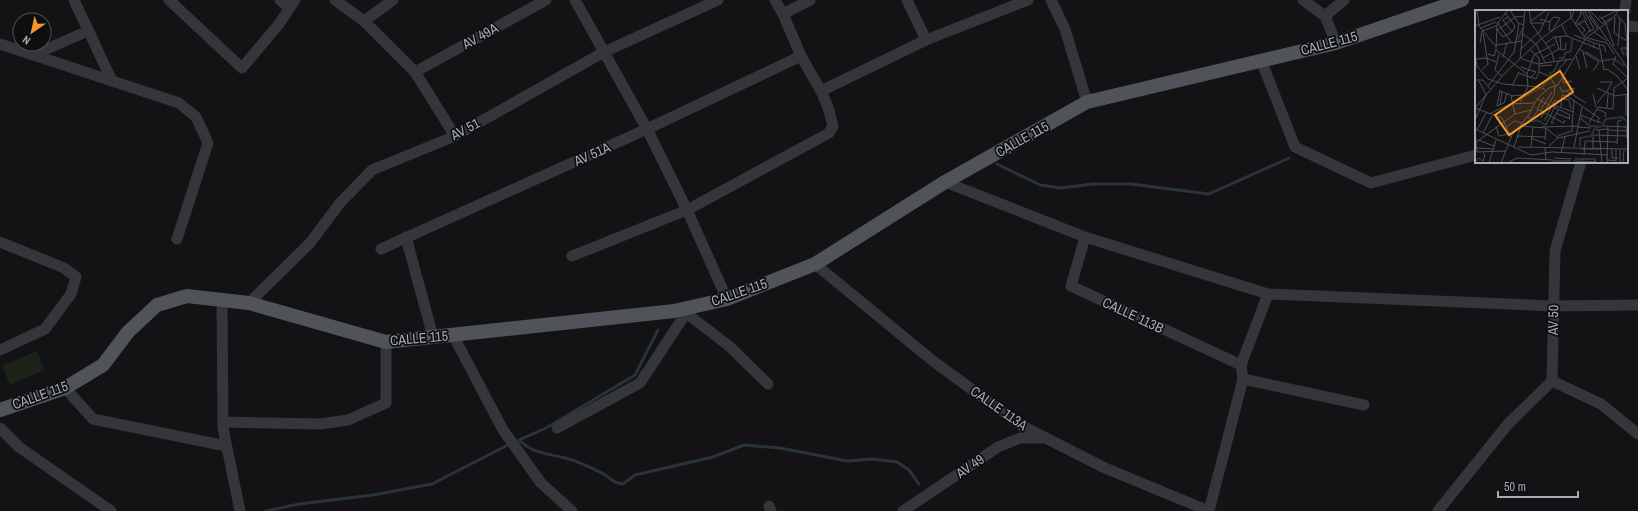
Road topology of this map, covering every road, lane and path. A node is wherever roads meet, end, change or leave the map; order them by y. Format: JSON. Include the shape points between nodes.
{"nodes":[{"id":1,"x":74,"y":0,"type":"edge"},
{"id":2,"x":169,"y":0,"type":"edge"},
{"id":3,"x":280,"y":0,"type":"edge"},
{"id":4,"x":335,"y":0,"type":"edge"},
{"id":5,"x":393,"y":0,"type":"edge"},
{"id":6,"x":546,"y":0,"type":"edge"},
{"id":7,"x":575,"y":0,"type":"edge"},
{"id":8,"x":718,"y":0,"type":"edge"},
{"id":9,"x":775,"y":0,"type":"edge"},
{"id":10,"x":810,"y":0,"type":"edge"},
{"id":11,"x":907,"y":0,"type":"edge"},
{"id":12,"x":1028,"y":0,"type":"edge"},
{"id":13,"x":1051,"y":0,"type":"edge"},
{"id":14,"x":1303,"y":0,"type":"edge"},
{"id":15,"x":1344,"y":0,"type":"edge"},
{"id":16,"x":1462,"y":0,"type":"edge"},
{"id":17,"x":1626,"y":0,"type":"edge"},
{"id":18,"x":292,"y":4,"type":"edge"},
{"id":19,"x":1625,"y":10,"type":"edge"},
{"id":20,"x":783,"y":14,"type":"junction"},
{"id":21,"x":1325,"y":16,"type":"junction"},
{"id":22,"x":364,"y":21,"type":"junction"},
{"id":23,"x":1628,"y":26,"type":"edge"},
{"id":24,"x":1638,"y":27,"type":"edge"},
{"id":25,"x":88,"y":31,"type":"junction"},
{"id":26,"x":926,"y":40,"type":"junction"},
{"id":27,"x":1336,"y":42,"type":"junction"},
{"id":28,"x":0,"y":44,"type":"edge"},
{"id":29,"x":604,"y":52,"type":"junction"},
{"id":30,"x":33,"y":55,"type":"junction"},
{"id":31,"x":801,"y":56,"type":"junction"},
{"id":32,"x":1261,"y":60,"type":"junction"},
{"id":33,"x":415,"y":72,"type":"junction"},
{"id":34,"x":112,"y":81,"type":"junction"},
{"id":35,"x":821,"y":91,"type":"junction"},
{"id":36,"x":1087,"y":102,"type":"junction"},
{"id":37,"x":647,"y":129,"type":"junction"},
{"id":38,"x":455,"y":136,"type":"junction"},
{"id":39,"x":1475,"y":156,"type":"edge"},
{"id":40,"x":1581,"y":163,"type":"edge"},
{"id":41,"x":945,"y":182,"type":"junction"},
{"id":42,"x":687,"y":210,"type":"junction"},
{"id":43,"x":406,"y":237,"type":"junction"},
{"id":44,"x":1085,"y":237,"type":"junction"},
{"id":45,"x":177,"y":239,"type":"dead end"},
{"id":46,"x":0,"y":242,"type":"edge"},
{"id":47,"x":381,"y":249,"type":"dead end"},
{"id":48,"x":572,"y":256,"type":"dead end"},
{"id":49,"x":815,"y":264,"type":"junction"},
{"id":50,"x":1268,"y":294,"type":"junction"},
{"id":51,"x":727,"y":299,"type":"junction"},
{"id":52,"x":222,"y":301,"type":"junction"},
{"id":53,"x":249,"y":304,"type":"junction"},
{"id":54,"x":1638,"y":305,"type":"edge"},
{"id":55,"x":1553,"y":306,"type":"junction"},
{"id":56,"x":688,"y":310,"type":"junction"},
{"id":57,"x":453,"y":335,"type":"junction"},
{"id":58,"x":432,"y":337,"type":"junction"},
{"id":59,"x":386,"y":342,"type":"junction"},
{"id":60,"x":0,"y":350,"type":"edge"},
{"id":61,"x":1241,"y":365,"type":"junction"},
{"id":62,"x":1243,"y":379,"type":"junction"},
{"id":63,"x":1552,"y":381,"type":"junction"},
{"id":64,"x":768,"y":384,"type":"dead end"},
{"id":65,"x":65,"y":388,"type":"junction"},
{"id":66,"x":1364,"y":405,"type":"dead end"},
{"id":67,"x":0,"y":410,"type":"edge"},
{"id":68,"x":223,"y":422,"type":"junction"},
{"id":69,"x":0,"y":428,"type":"edge"},
{"id":70,"x":557,"y":428,"type":"dead end"},
{"id":71,"x":1638,"y":434,"type":"edge"},
{"id":72,"x":1043,"y":438,"type":"junction"},
{"id":73,"x":226,"y":446,"type":"junction"},
{"id":74,"x":111,"y":511,"type":"edge"},
{"id":75,"x":240,"y":511,"type":"edge"},
{"id":76,"x":572,"y":511,"type":"edge"},
{"id":77,"x":903,"y":511,"type":"edge"},
{"id":78,"x":1209,"y":511,"type":"edge"},
{"id":79,"x":1438,"y":511,"type":"edge"}],
"edges":[{"from":1,"to":25,"type":"street"},
{"from":2,"to":18,"type":"street","via":[[242,68],[279,24]]},
{"from":3,"to":18,"type":"street"},
{"from":4,"to":22,"type":"street"},
{"from":5,"to":22,"type":"street"},
{"from":6,"to":33,"type":"street","name":"AV 49A"},
{"from":7,"to":29,"type":"street"},
{"from":8,"to":29,"type":"street","name":"AV 51"},
{"from":9,"to":20,"type":"street"},
{"from":10,"to":20,"type":"street"},
{"from":11,"to":26,"type":"street"},
{"from":12,"to":26,"type":"street"},
{"from":13,"to":36,"type":"street","via":[[1065,29]]},
{"from":14,"to":21,"type":"street"},
{"from":15,"to":21,"type":"street"},
{"from":16,"to":27,"type":"main road","name":"CALLE 115"},
{"from":17,"to":19,"type":"street"},
{"from":20,"to":31,"type":"street"},
{"from":21,"to":27,"type":"street"},
{"from":22,"to":33,"type":"street"},
{"from":23,"to":24,"type":"street"},
{"from":25,"to":30,"type":"street"},
{"from":25,"to":34,"type":"street"},
{"from":26,"to":35,"type":"street"},
{"from":27,"to":32,"type":"main road","name":"CALLE 115"},
{"from":28,"to":30,"type":"street"},
{"from":29,"to":37,"type":"street"},
{"from":29,"to":38,"type":"street","name":"AV 51"},
{"from":30,"to":34,"type":"street"},
{"from":31,"to":35,"type":"street"},
{"from":31,"to":37,"type":"street","name":"AV 51A"},
{"from":32,"to":36,"type":"main road","name":"CALLE 115"},
{"from":32,"to":39,"type":"street","via":[[1295,148],[1371,183]]},
{"from":33,"to":38,"type":"street"},
{"from":34,"to":45,"type":"street","via":[[179,103],[196,117],[208,143]]},
{"from":35,"to":42,"type":"street","via":[[832,126],[828,133]]},
{"from":36,"to":41,"type":"main road","name":"CALLE 115"},
{"from":37,"to":42,"type":"street"},
{"from":37,"to":43,"type":"street","name":"AV 51A"},
{"from":38,"to":53,"type":"street","name":"AV 51","via":[[372,170],[340,203],[310,243]]},
{"from":40,"to":55,"type":"street","name":"AV 50","via":[[1555,251]]},
{"from":41,"to":44,"type":"street"},
{"from":41,"to":49,"type":"main road","name":"CALLE 115"},
{"from":42,"to":48,"type":"street"},
{"from":42,"to":51,"type":"street"},
{"from":43,"to":47,"type":"street","name":"AV 51A"},
{"from":43,"to":58,"type":"street"},
{"from":44,"to":50,"type":"street"},
{"from":44,"to":61,"type":"street","name":"CALLE 113B","via":[[1071,286]]},
{"from":46,"to":60,"type":"street","via":[[64,268],[76,277],[71,294],[45,329]]},
{"from":49,"to":51,"type":"main road","name":"CALLE 115"},
{"from":49,"to":72,"type":"street","name":"CALLE 113A","via":[[933,361],[1022,426]]},
{"from":50,"to":55,"type":"street"},
{"from":50,"to":61,"type":"street"},
{"from":51,"to":56,"type":"main road","name":"CALLE 115"},
{"from":52,"to":53,"type":"main road","name":"CALLE 115"},
{"from":52,"to":65,"type":"main road","name":"CALLE 115","via":[[187,296],[157,305],[128,332],[103,365]]},
{"from":52,"to":68,"type":"street"},
{"from":53,"to":59,"type":"main road","name":"CALLE 115"},
{"from":54,"to":55,"type":"street"},
{"from":55,"to":63,"type":"street","name":"AV 50"},
{"from":56,"to":57,"type":"main road","name":"CALLE 115"},
{"from":56,"to":64,"type":"street"},
{"from":56,"to":70,"type":"street","via":[[640,383]]},
{"from":57,"to":58,"type":"main road","name":"CALLE 115"},
{"from":57,"to":76,"type":"street","via":[[502,430],[541,483]]},
{"from":58,"to":59,"type":"main road","name":"CALLE 115"},
{"from":59,"to":68,"type":"street","via":[[386,403],[348,420],[320,424]]},
{"from":61,"to":62,"type":"street"},
{"from":62,"to":66,"type":"street"},
{"from":62,"to":78,"type":"street"},
{"from":63,"to":71,"type":"street","via":[[1601,404]]},
{"from":63,"to":79,"type":"street","via":[[1508,424]]},
{"from":65,"to":67,"type":"main road","name":"CALLE 115"},
{"from":65,"to":73,"type":"street","via":[[93,419]]},
{"from":68,"to":73,"type":"street"},
{"from":69,"to":74,"type":"street","via":[[19,447]]},
{"from":72,"to":77,"type":"street","name":"AV 49","via":[[1020,438],[998,447]]},
{"from":72,"to":78,"type":"street","name":"CALLE 113A","via":[[1105,468]]},
{"from":73,"to":75,"type":"street"}]}
